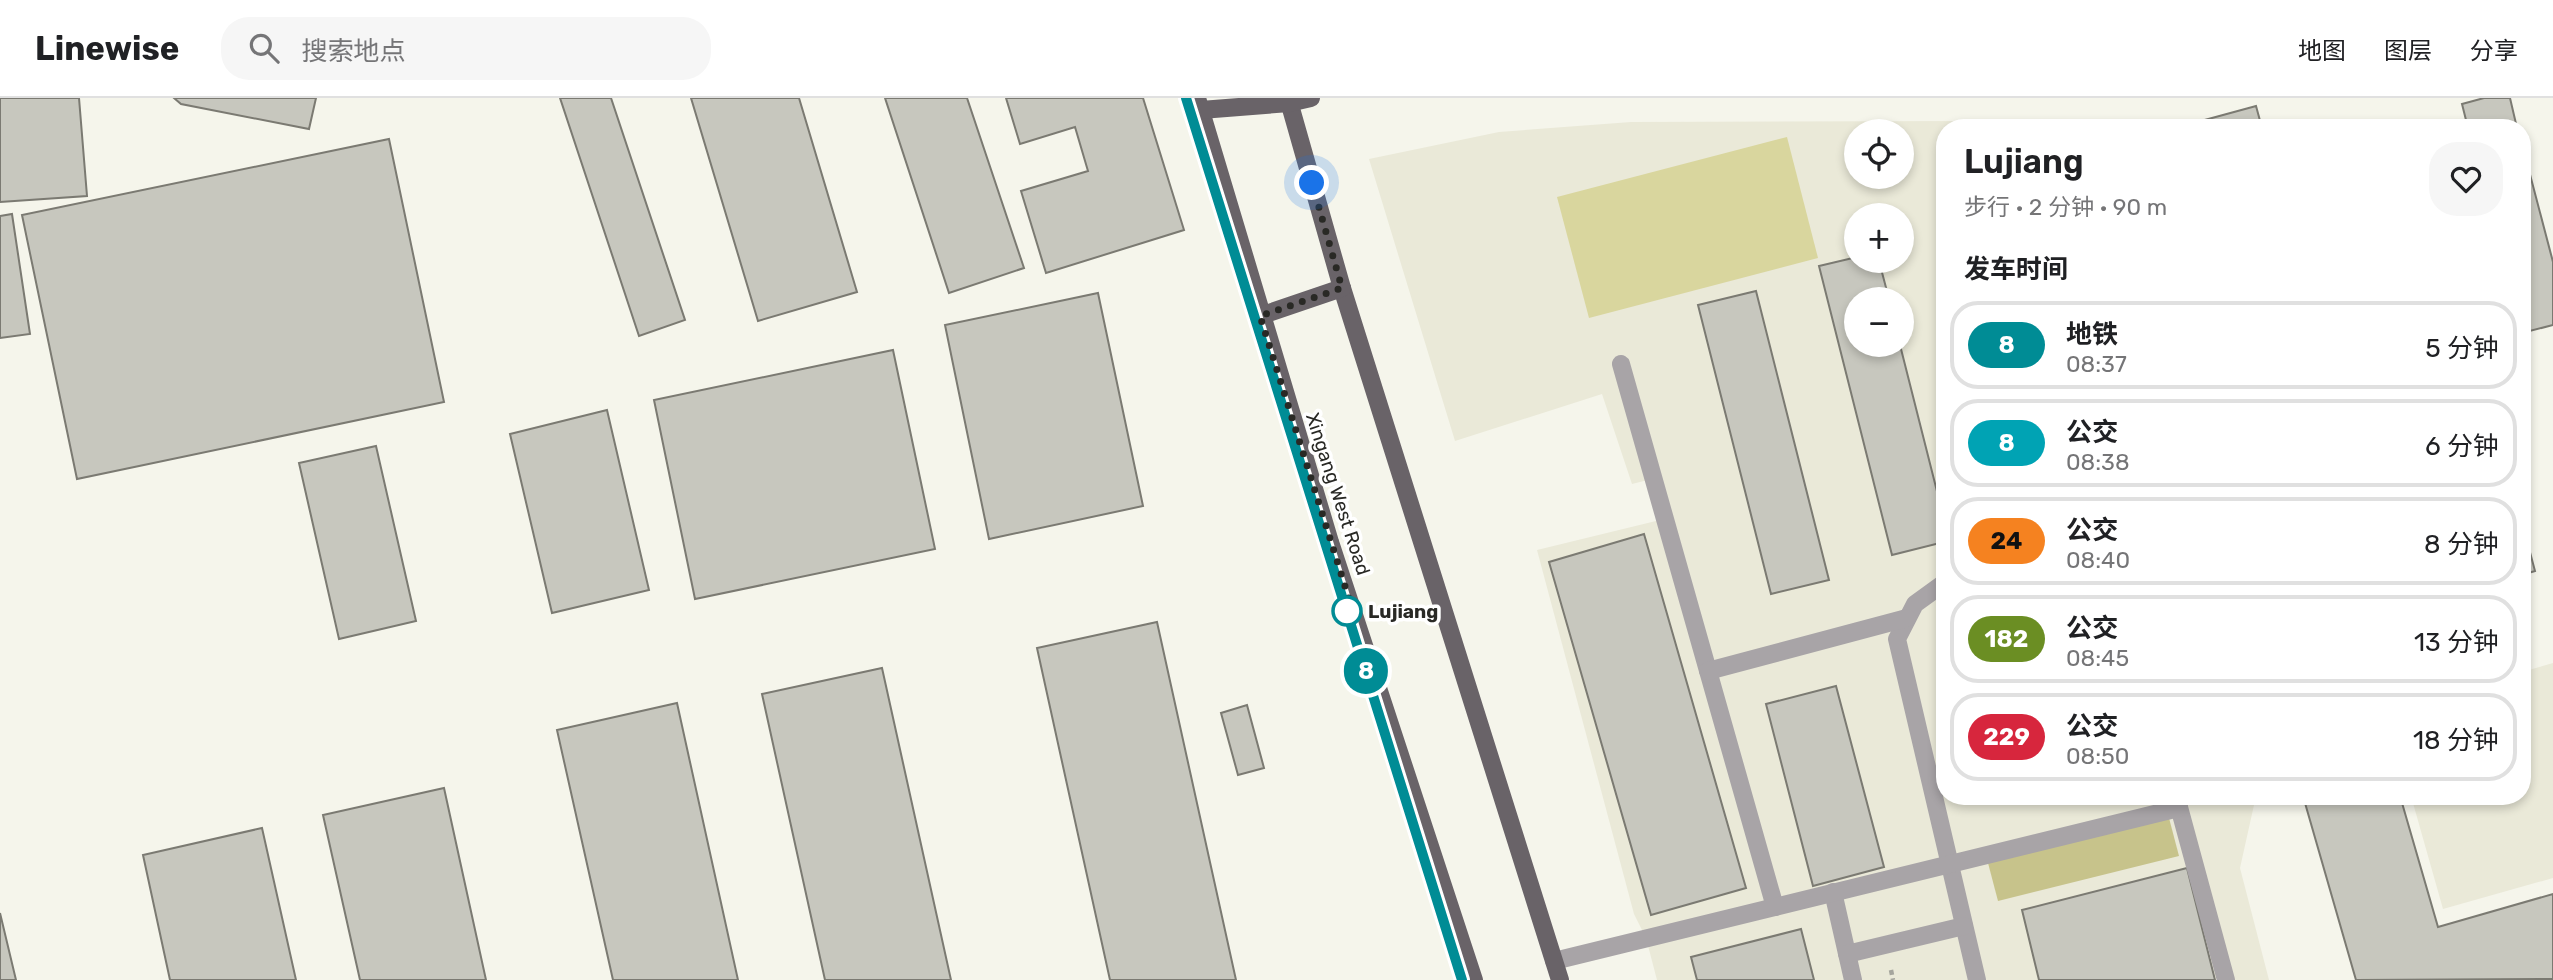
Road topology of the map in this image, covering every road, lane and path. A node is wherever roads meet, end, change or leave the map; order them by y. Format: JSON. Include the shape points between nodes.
{"nodes":[{"id":1,"x":1224,"y":98,"type":"edge"},
{"id":2,"x":1311,"y":98,"type":"edge"},
{"id":3,"x":1289,"y":101,"type":"edge"},
{"id":4,"x":1199,"y":104,"type":"edge"},
{"id":5,"x":1342,"y":288,"type":"junction"},
{"id":6,"x":1260,"y":316,"type":"junction"},
{"id":7,"x":1621,"y":364,"type":"dead end"},
{"id":8,"x":1936,"y":589,"type":"edge"},
{"id":9,"x":1908,"y":618,"type":"junction"},
{"id":10,"x":1708,"y":671,"type":"junction"},
{"id":11,"x":1936,"y":805,"type":"edge"},
{"id":12,"x":1936,"y":805,"type":"edge"},
{"id":13,"x":2167,"y":805,"type":"edge"},
{"id":14,"x":2179,"y":805,"type":"edge"},
{"id":15,"x":1950,"y":864,"type":"junction"},
{"id":16,"x":1833,"y":892,"type":"junction"},
{"id":17,"x":1774,"y":906,"type":"junction"},
{"id":18,"x":1964,"y":926,"type":"junction"},
{"id":19,"x":1847,"y":954,"type":"junction"},
{"id":20,"x":1555,"y":961,"type":"junction"},
{"id":21,"x":1474,"y":980,"type":"edge"},
{"id":22,"x":1560,"y":980,"type":"edge"},
{"id":23,"x":1853,"y":980,"type":"edge"},
{"id":24,"x":1977,"y":980,"type":"edge"},
{"id":25,"x":2226,"y":980,"type":"edge"}],
"edges":[{"from":1,"to":4,"type":"main road"},
{"from":2,"to":3,"type":"main road"},
{"from":3,"to":4,"type":"main road"},
{"from":3,"to":5,"type":"main road"},
{"from":4,"to":6,"type":"main road","name":"Xingang West Road"},
{"from":5,"to":6,"type":"main road"},
{"from":5,"to":20,"type":"main road"},
{"from":6,"to":21,"type":"main road","name":"Xingang West Road"},
{"from":7,"to":10,"type":"lane"},
{"from":8,"to":9,"type":"lane","via":[[1915,604]]},
{"from":9,"to":10,"type":"lane"},
{"from":9,"to":11,"type":"lane","via":[[1897,639]]},
{"from":10,"to":17,"type":"lane"},
{"from":12,"to":15,"type":"lane"},
{"from":13,"to":15,"type":"lane"},
{"from":14,"to":25,"type":"lane"},
{"from":15,"to":16,"type":"lane"},
{"from":15,"to":18,"type":"lane"},
{"from":16,"to":17,"type":"lane"},
{"from":16,"to":19,"type":"lane"},
{"from":17,"to":20,"type":"lane"},
{"from":18,"to":19,"type":"lane"},
{"from":18,"to":24,"type":"lane"},
{"from":19,"to":23,"type":"lane"},
{"from":20,"to":22,"type":"main road"}]}
